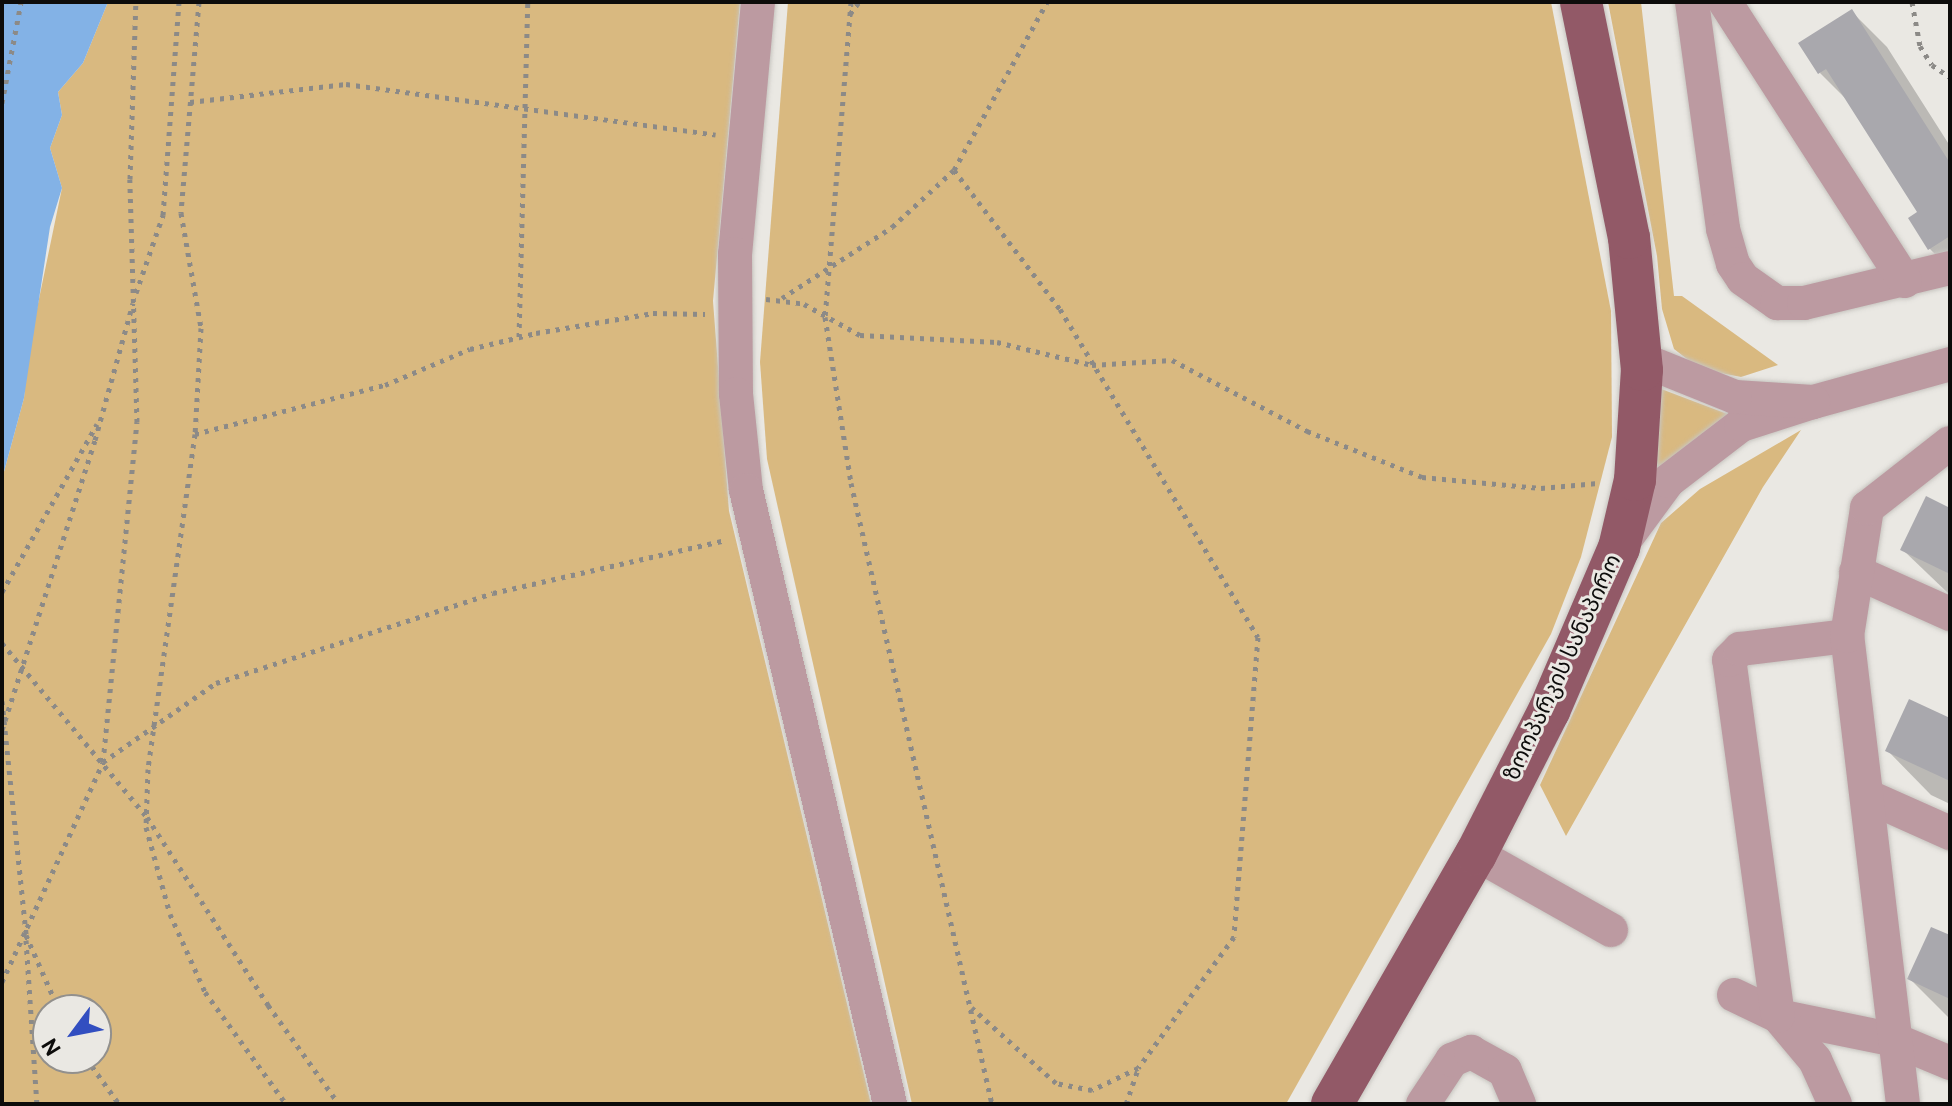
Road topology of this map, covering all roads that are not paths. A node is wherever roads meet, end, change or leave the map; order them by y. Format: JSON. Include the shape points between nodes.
{"nodes":[{"id":1,"x":758,"y":2,"type":"edge"},
{"id":2,"x":1581,"y":2,"type":"edge"},
{"id":3,"x":1692,"y":2,"type":"edge"},
{"id":4,"x":1725,"y":2,"type":"edge"},
{"id":5,"x":1950,"y":268,"type":"edge"},
{"id":6,"x":1905,"y":281,"type":"junction"},
{"id":7,"x":1641,"y":359,"type":"junction"},
{"id":8,"x":1950,"y":364,"type":"edge"},
{"id":9,"x":1813,"y":402,"type":"junction"},
{"id":10,"x":1950,"y":443,"type":"edge"},
{"id":11,"x":1619,"y":548,"type":"junction"},
{"id":12,"x":1856,"y":572,"type":"junction"},
{"id":13,"x":1950,"y":614,"type":"edge"},
{"id":14,"x":1847,"y":636,"type":"junction"},
{"id":15,"x":1869,"y":797,"type":"junction"},
{"id":16,"x":1950,"y":833,"type":"edge"},
{"id":17,"x":1476,"y":854,"type":"junction"},
{"id":18,"x":1611,"y":930,"type":"dead end"},
{"id":19,"x":1734,"y":995,"type":"dead end"},
{"id":20,"x":1778,"y":1016,"type":"junction"},
{"id":21,"x":1895,"y":1040,"type":"junction"},
{"id":22,"x":1950,"y":1063,"type":"edge"},
{"id":23,"x":890,"y":1104,"type":"edge"},
{"id":24,"x":1332,"y":1104,"type":"edge"},
{"id":25,"x":1423,"y":1104,"type":"edge"},
{"id":26,"x":1519,"y":1104,"type":"edge"},
{"id":27,"x":1835,"y":1104,"type":"edge"},
{"id":28,"x":1903,"y":1104,"type":"edge"}],
"edges":[{"from":1,"to":23,"type":"street","via":[[735,315],[736,394],[754,533]]},
{"from":2,"to":7,"type":"main road","name":"ზოოპარკის სანაპირო","via":[[1629,238]]},
{"from":3,"to":6,"type":"street","via":[[1723,229],[1743,279],[1777,303],[1804,303]]},
{"from":4,"to":6,"type":"street"},
{"from":5,"to":6,"type":"street"},
{"from":7,"to":9,"type":"street","via":[[1735,397]]},
{"from":7,"to":11,"type":"main road","name":"ზოოპარკის სანაპირო","via":[[1635,480]]},
{"from":8,"to":9,"type":"street"},
{"from":9,"to":11,"type":"street","via":[[1741,425],[1668,481]]},
{"from":10,"to":12,"type":"street","via":[[1867,508]]},
{"from":11,"to":17,"type":"main road","name":"ზოოპარკის სანაპირო","via":[[1555,697]]},
{"from":12,"to":13,"type":"street"},
{"from":12,"to":14,"type":"street"},
{"from":14,"to":15,"type":"street"},
{"from":14,"to":20,"type":"street","via":[[1740,649],[1729,660]]},
{"from":15,"to":16,"type":"street"},
{"from":15,"to":21,"type":"street"},
{"from":17,"to":18,"type":"street"},
{"from":17,"to":24,"type":"main road","name":"ზოოპარკის სანაპირო"},
{"from":19,"to":20,"type":"street"},
{"from":20,"to":21,"type":"street"},
{"from":20,"to":27,"type":"street","via":[[1815,1060]]},
{"from":21,"to":22,"type":"street"},
{"from":21,"to":28,"type":"street"},
{"from":25,"to":26,"type":"street","via":[[1452,1060],[1471,1052],[1505,1071]]}]}
